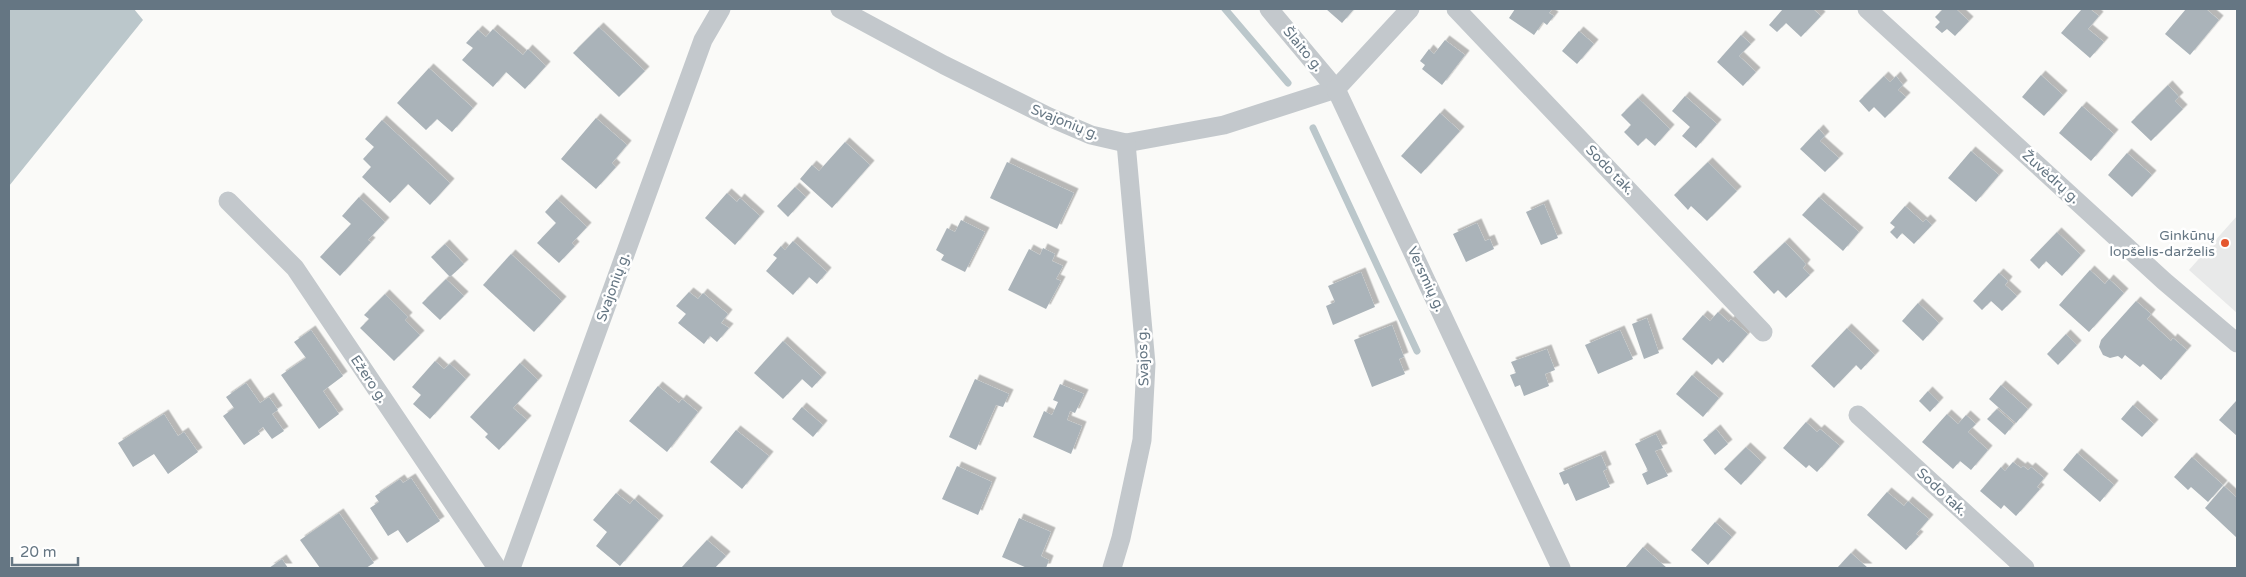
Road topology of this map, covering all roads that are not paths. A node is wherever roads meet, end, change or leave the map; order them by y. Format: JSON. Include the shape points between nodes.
{"nodes":[{"id":1,"x":721,"y":9,"type":"edge"},
{"id":2,"x":840,"y":9,"type":"edge"},
{"id":3,"x":1270,"y":9,"type":"edge"},
{"id":4,"x":1410,"y":9,"type":"edge"},
{"id":5,"x":1456,"y":9,"type":"edge"},
{"id":6,"x":1867,"y":9,"type":"edge"},
{"id":7,"x":1336,"y":89,"type":"junction"},
{"id":8,"x":1126,"y":143,"type":"junction"},
{"id":9,"x":228,"y":201,"type":"dead end"},
{"id":10,"x":1763,"y":332,"type":"dead end"},
{"id":11,"x":2237,"y":343,"type":"edge"},
{"id":12,"x":1858,"y":415,"type":"dead end"},
{"id":13,"x":497,"y":568,"type":"edge"},
{"id":14,"x":511,"y":568,"type":"edge"},
{"id":15,"x":1112,"y":568,"type":"edge"},
{"id":16,"x":1560,"y":568,"type":"edge"},
{"id":17,"x":2025,"y":568,"type":"edge"}],
"edges":[{"from":1,"to":14,"type":"street","name":"Svajonių g.","via":[[703,40]]},
{"from":2,"to":8,"type":"street","name":"Svajonių g.","via":[[1049,117],[1091,134]]},
{"from":3,"to":7,"type":"street","name":"Šlaito g."},
{"from":4,"to":7,"type":"street"},
{"from":5,"to":10,"type":"street","name":"Sodo tak."},
{"from":6,"to":11,"type":"street","name":"Žuvėdrų g.","via":[[2164,281]]},
{"from":7,"to":8,"type":"street","name":"Svajonių g.","via":[[1224,125]]},
{"from":7,"to":16,"type":"street","name":"Versmių g."},
{"from":8,"to":15,"type":"street","name":"Svajos g.","via":[[1146,364],[1142,440]]},
{"from":9,"to":13,"type":"street","name":"Ežero g.","via":[[295,268]]},
{"from":12,"to":17,"type":"street","name":"Sodo tak."}]}
